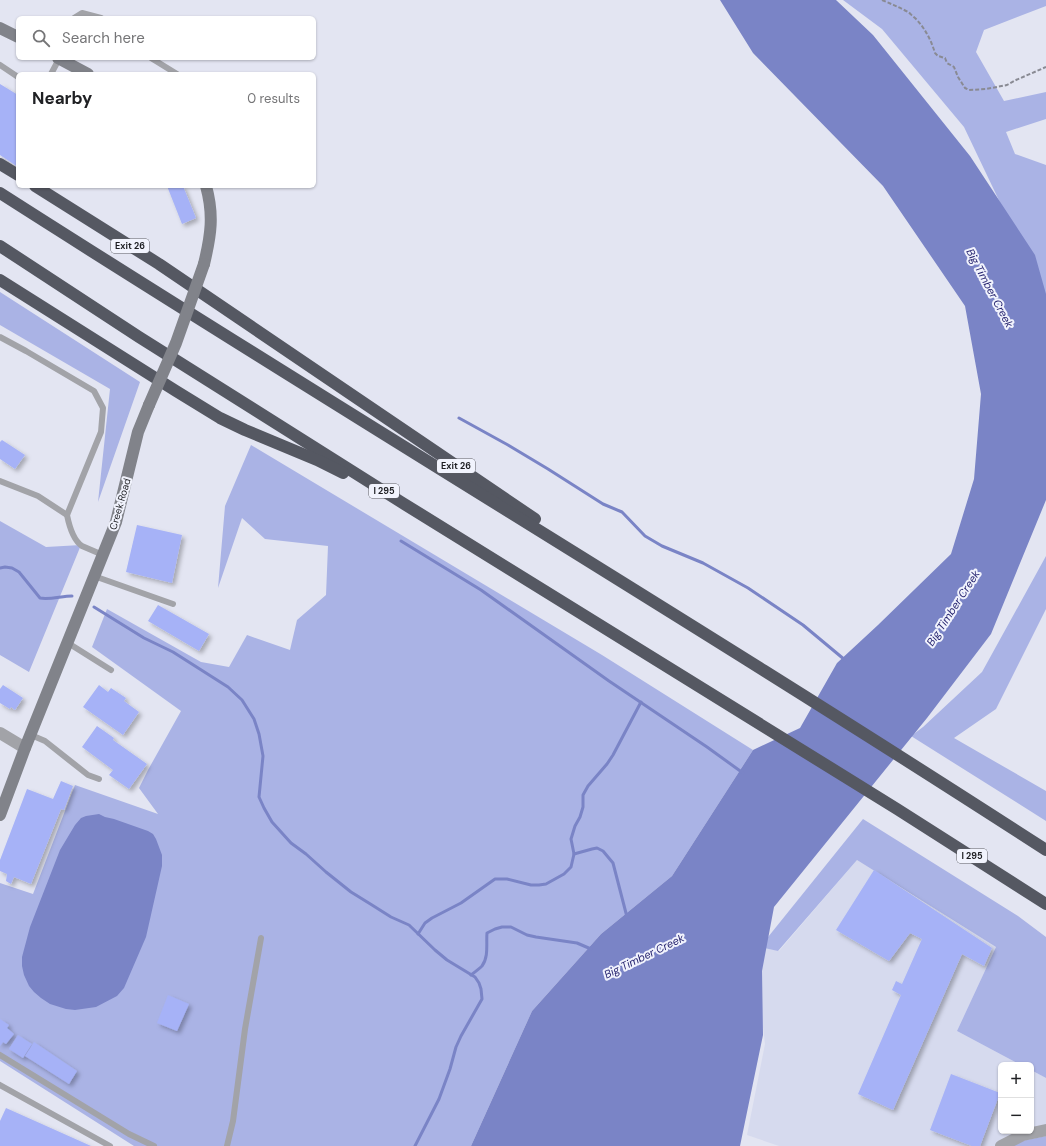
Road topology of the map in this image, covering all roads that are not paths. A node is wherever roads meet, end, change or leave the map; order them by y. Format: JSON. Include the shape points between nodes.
{"nodes":[{"id":1,"x":77,"y":16,"type":"edge"},
{"id":2,"x":93,"y":16,"type":"edge"},
{"id":3,"x":0,"y":28,"type":"edge"},
{"id":4,"x":16,"y":36,"type":"edge"},
{"id":5,"x":58,"y":60,"type":"edge"},
{"id":6,"x":63,"y":60,"type":"edge"},
{"id":7,"x":154,"y":60,"type":"edge"},
{"id":8,"x":0,"y":65,"type":"edge"},
{"id":9,"x":52,"y":72,"type":"edge"},
{"id":10,"x":84,"y":72,"type":"edge"},
{"id":11,"x":174,"y":72,"type":"edge"},
{"id":12,"x":16,"y":76,"type":"edge"},
{"id":13,"x":0,"y":164,"type":"edge"},
{"id":14,"x":16,"y":174,"type":"edge"},
{"id":15,"x":38,"y":188,"type":"edge"},
{"id":16,"x":206,"y":188,"type":"edge"},
{"id":17,"x":0,"y":193,"type":"edge"},
{"id":18,"x":0,"y":246,"type":"edge"},
{"id":19,"x":0,"y":280,"type":"edge"},
{"id":20,"x":0,"y":337,"type":"edge"},
{"id":21,"x":0,"y":481,"type":"edge"},
{"id":22,"x":401,"y":502,"type":"junction"},
{"id":23,"x":67,"y":515,"type":"junction"},
{"id":24,"x":103,"y":555,"type":"junction"},
{"id":25,"x":94,"y":576,"type":"junction"},
{"id":26,"x":173,"y":604,"type":"dead end"},
{"id":27,"x":688,"y":624,"type":"junction"},
{"id":28,"x":68,"y":643,"type":"junction"},
{"id":29,"x":111,"y":670,"type":"dead end"},
{"id":30,"x":0,"y":733,"type":"edge"},
{"id":31,"x":31,"y":735,"type":"junction"},
{"id":32,"x":26,"y":748,"type":"junction"},
{"id":33,"x":99,"y":778,"type":"dead end"},
{"id":34,"x":0,"y":815,"type":"edge"},
{"id":35,"x":1046,"y":850,"type":"edge"},
{"id":36,"x":1046,"y":904,"type":"edge"},
{"id":37,"x":261,"y":938,"type":"dead end"},
{"id":38,"x":0,"y":1055,"type":"edge"},
{"id":39,"x":0,"y":1085,"type":"edge"},
{"id":40,"x":1046,"y":1130,"type":"edge"},
{"id":41,"x":110,"y":1146,"type":"edge"},
{"id":42,"x":154,"y":1146,"type":"edge"},
{"id":43,"x":227,"y":1146,"type":"edge"},
{"id":44,"x":1001,"y":1146,"type":"edge"}],
"edges":[{"from":1,"to":2,"type":"lane","via":[[82,13]]},
{"from":3,"to":4,"type":"street"},
{"from":5,"to":9,"type":"lane"},
{"from":6,"to":10,"type":"street"},
{"from":7,"to":11,"type":"lane"},
{"from":8,"to":12,"type":"lane"},
{"from":13,"to":14,"type":"highway"},
{"from":15,"to":27,"type":"highway","number":"Exit 26","via":[[159,264]]},
{"from":16,"to":24,"type":"street","name":"Creek Road","bridge":true,"via":[[211,227],[204,264],[176,343],[138,432],[116,522]]},
{"from":17,"to":27,"type":"highway"},
{"from":18,"to":22,"type":"highway","number":"I 295"},
{"from":19,"to":22,"type":"highway","via":[[220,418],[317,460]]},
{"from":20,"to":23,"type":"lane","via":[[94,391],[103,408],[101,432]]},
{"from":21,"to":23,"type":"lane","via":[[38,496]]},
{"from":22,"to":36,"type":"highway","number":"I 295"},
{"from":23,"to":24,"type":"lane","via":[[80,545]]},
{"from":24,"to":25,"type":"street","name":"Creek Road"},
{"from":25,"to":26,"type":"lane"},
{"from":25,"to":28,"type":"street","name":"Creek Road"},
{"from":27,"to":35,"type":"highway"},
{"from":28,"to":29,"type":"lane"},
{"from":28,"to":31,"type":"street","name":"Creek Road"},
{"from":30,"to":32,"type":"street"},
{"from":31,"to":32,"type":"street","name":"Creek Road"},
{"from":31,"to":33,"type":"lane","via":[[45,741],[88,775]]},
{"from":32,"to":34,"type":"street","name":"Creek Road"},
{"from":37,"to":43,"type":"lane"},
{"from":38,"to":42,"type":"lane","via":[[129,1134]]},
{"from":39,"to":41,"type":"lane"},
{"from":40,"to":44,"type":"street","via":[[1023,1135]]}]}
